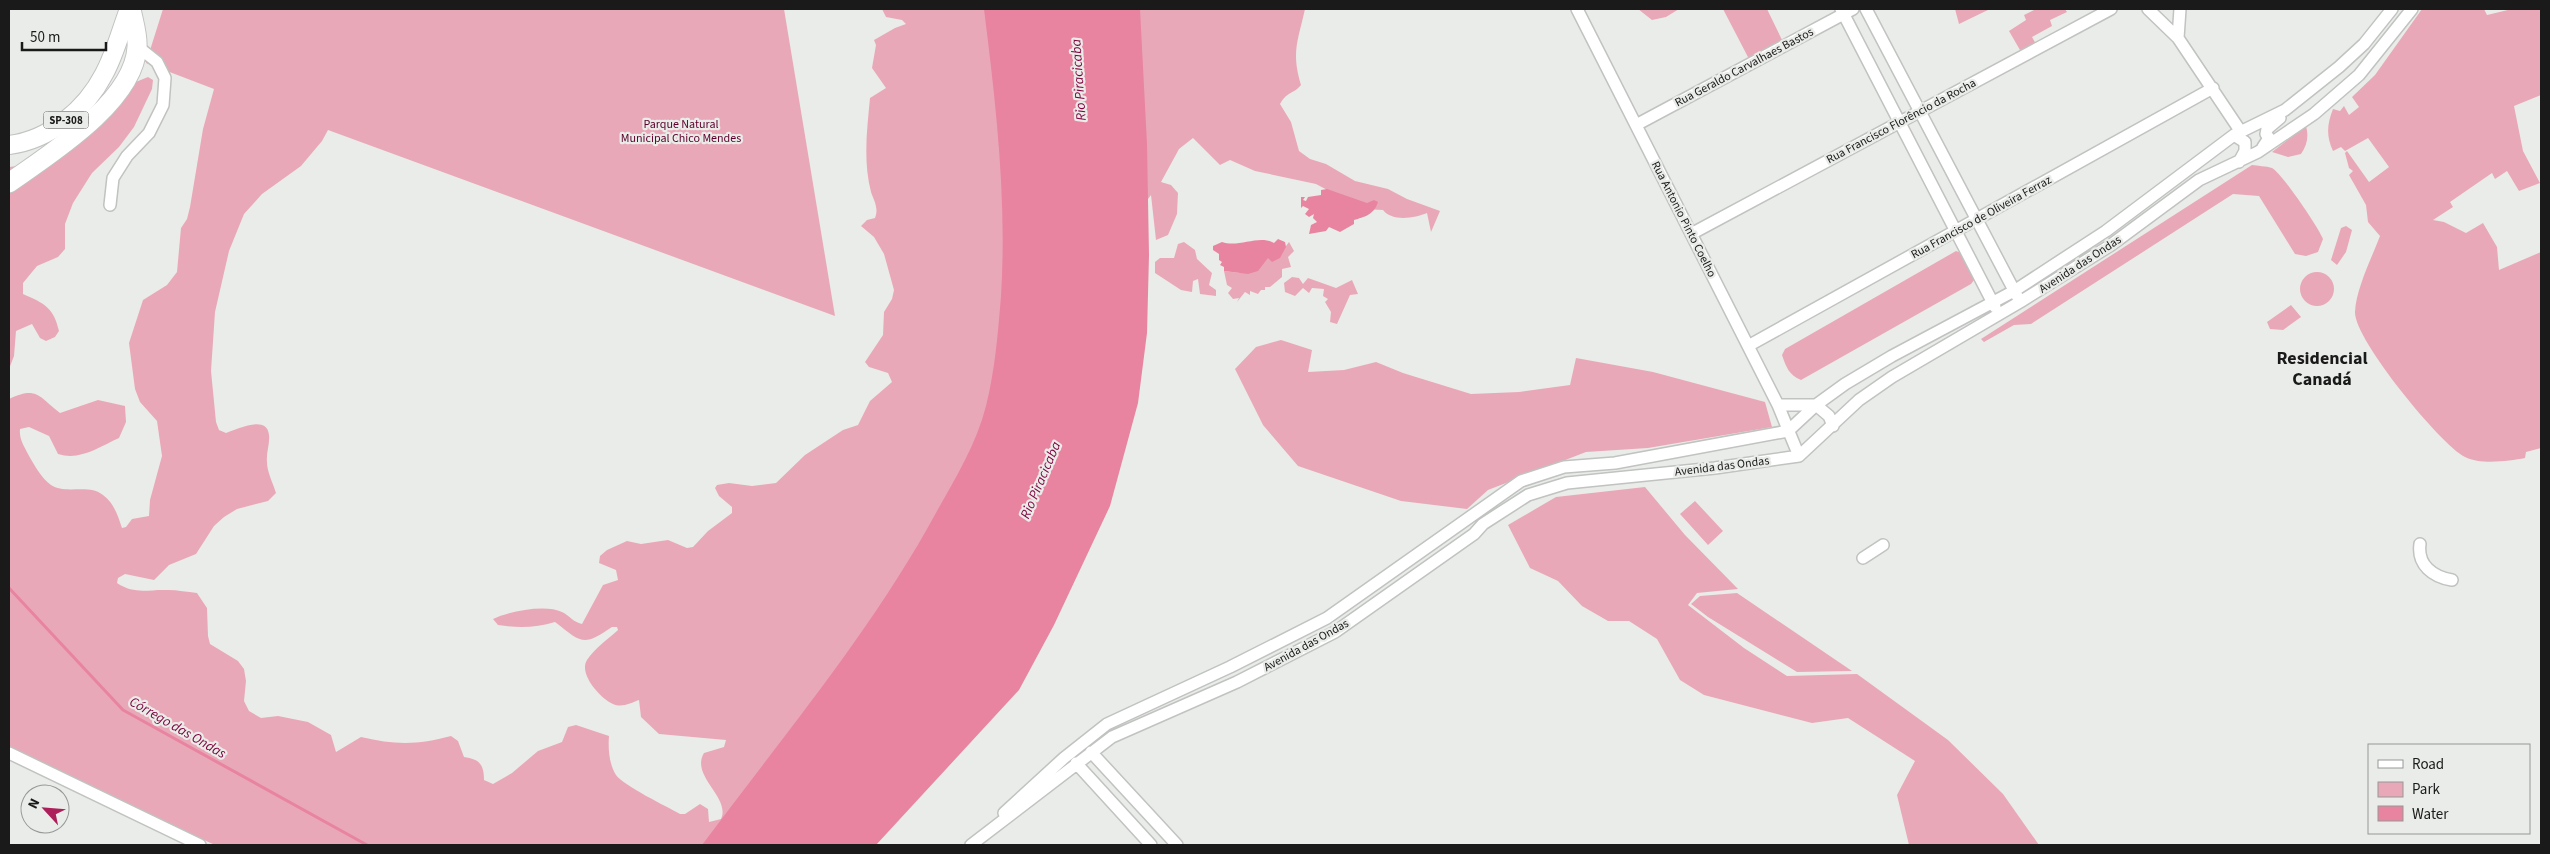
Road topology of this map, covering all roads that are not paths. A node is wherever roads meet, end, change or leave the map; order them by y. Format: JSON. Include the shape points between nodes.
{"nodes":[{"id":1,"x":130,"y":9,"type":"edge"},
{"id":2,"x":1576,"y":9,"type":"edge"},
{"id":3,"x":1866,"y":9,"type":"edge"},
{"id":4,"x":2111,"y":9,"type":"edge"},
{"id":5,"x":2148,"y":9,"type":"edge"},
{"id":6,"x":2180,"y":9,"type":"edge"},
{"id":7,"x":2392,"y":9,"type":"edge"},
{"id":8,"x":2412,"y":9,"type":"edge"},
{"id":9,"x":1846,"y":10,"type":"edge"},
{"id":10,"x":2178,"y":38,"type":"junction"},
{"id":11,"x":138,"y":46,"type":"junction"},
{"id":12,"x":2213,"y":88,"type":"junction"},
{"id":13,"x":2298,"y":101,"type":"junction"},
{"id":14,"x":1920,"y":111,"type":"junction"},
{"id":15,"x":1900,"y":122,"type":"junction"},
{"id":16,"x":1636,"y":125,"type":"junction"},
{"id":17,"x":2238,"y":134,"type":"junction"},
{"id":18,"x":9,"y":145,"type":"edge"},
{"id":19,"x":2258,"y":152,"type":"junction"},
{"id":20,"x":2239,"y":162,"type":"junction"},
{"id":21,"x":9,"y":183,"type":"edge"},
{"id":22,"x":110,"y":205,"type":"dead end"},
{"id":23,"x":1976,"y":219,"type":"junction"},
{"id":24,"x":1956,"y":231,"type":"junction"},
{"id":25,"x":1691,"y":234,"type":"junction"},
{"id":26,"x":2014,"y":291,"type":"junction"},
{"id":27,"x":1993,"y":302,"type":"junction"},
{"id":28,"x":2020,"y":302,"type":"junction"},
{"id":29,"x":1999,"y":314,"type":"junction"},
{"id":30,"x":1748,"y":346,"type":"junction"},
{"id":31,"x":1816,"y":404,"type":"junction"},
{"id":32,"x":1778,"y":405,"type":"junction"},
{"id":33,"x":1833,"y":426,"type":"junction"},
{"id":34,"x":1788,"y":431,"type":"junction"},
{"id":35,"x":1799,"y":456,"type":"junction"},
{"id":36,"x":2420,"y":544,"type":"dead end"},
{"id":37,"x":1883,"y":545,"type":"dead end"},
{"id":38,"x":1863,"y":558,"type":"dead end"},
{"id":39,"x":2452,"y":580,"type":"dead end"},
{"id":40,"x":1091,"y":752,"type":"junction"},
{"id":41,"x":9,"y":753,"type":"edge"},
{"id":42,"x":1076,"y":763,"type":"junction"},
{"id":43,"x":983,"y":837,"type":"junction"},
{"id":44,"x":200,"y":845,"type":"edge"},
{"id":45,"x":971,"y":845,"type":"edge"},
{"id":46,"x":1151,"y":845,"type":"edge"},
{"id":47,"x":1177,"y":845,"type":"edge"}],
"edges":[{"from":1,"to":11,"type":"highway"},
{"from":1,"to":18,"type":"main road","number":"SP-308","via":[[94,91],[54,129]]},
{"from":2,"to":16,"type":"street","name":"Rua Antonio Pinto Coelho"},
{"from":3,"to":14,"type":"street"},
{"from":4,"to":14,"type":"street","name":"Rua Francisco Florêncio da Rocha"},
{"from":5,"to":10,"type":"street"},
{"from":6,"to":10,"type":"street"},
{"from":7,"to":13,"type":"street","name":"Avenida das Ondas","via":[[2364,44]]},
{"from":8,"to":19,"type":"street","name":"Avenida das Ondas","via":[[2359,75],[2314,114]]},
{"from":9,"to":15,"type":"street"},
{"from":9,"to":16,"type":"street","name":"Rua Geraldo Carvalhaes Bastos"},
{"from":10,"to":12,"type":"street"},
{"from":11,"to":21,"type":"highway","via":[[117,94],[96,119]]},
{"from":11,"to":22,"type":"street","via":[[157,62],[165,78],[163,105],[149,133],[127,156],[114,178]]},
{"from":12,"to":17,"type":"street"},
{"from":12,"to":23,"type":"street","name":"Rua Francisco de Oliveira Ferraz"},
{"from":13,"to":17,"type":"street","name":"Avenida das Ondas"},
{"from":13,"to":19,"type":"street","via":[[2270,125],[2266,134],[2269,138]]},
{"from":14,"to":15,"type":"street","name":"Rua Francisco Florêncio da Rocha"},
{"from":14,"to":23,"type":"street"},
{"from":15,"to":24,"type":"street"},
{"from":15,"to":25,"type":"street","name":"Rua Francisco Florêncio da Rocha"},
{"from":16,"to":25,"type":"street","name":"Rua Antonio Pinto Coelho"},
{"from":17,"to":20,"type":"street","via":[[2245,142],[2245,151]]},
{"from":17,"to":26,"type":"street","name":"Avenida das Ondas","via":[[2106,231]]},
{"from":19,"to":20,"type":"street","name":"Avenida das Ondas"},
{"from":20,"to":28,"type":"street","name":"Avenida das Ondas","via":[[2199,180],[2111,245]]},
{"from":23,"to":24,"type":"street","name":"Rua Francisco de Oliveira Ferraz"},
{"from":23,"to":26,"type":"street"},
{"from":24,"to":27,"type":"street"},
{"from":24,"to":30,"type":"street","name":"Rua Francisco de Oliveira Ferraz"},
{"from":25,"to":30,"type":"street","name":"Rua Antonio Pinto Coelho"},
{"from":26,"to":27,"type":"street","name":"Avenida das Ondas"},
{"from":26,"to":28,"type":"street"},
{"from":27,"to":29,"type":"street"},
{"from":27,"to":31,"type":"street","name":"Avenida das Ondas","via":[[1892,356]]},
{"from":28,"to":29,"type":"street","name":"Avenida das Ondas"},
{"from":29,"to":33,"type":"street","name":"Avenida das Ondas","via":[[1859,400]]},
{"from":30,"to":32,"type":"street","name":"Rua Antonio Pinto Coelho"},
{"from":31,"to":32,"type":"street"},
{"from":31,"to":33,"type":"street","via":[[1829,416]]},
{"from":31,"to":34,"type":"street","name":"Avenida das Ondas"},
{"from":32,"to":34,"type":"street","name":"Rua Antonio Pinto Coelho"},
{"from":33,"to":35,"type":"street","name":"Avenida das Ondas"},
{"from":34,"to":35,"type":"street","name":"Rua Antonio Pinto Coelho"},
{"from":34,"to":43,"type":"street","name":"Avenida das Ondas","via":[[1615,463],[1564,467],[1521,481],[1327,618],[1107,724],[1016,801]]},
{"from":35,"to":40,"type":"street","name":"Avenida das Ondas","via":[[1566,483],[1528,495],[1335,632],[1237,682],[1112,737]]},
{"from":36,"to":39,"type":"street","via":[[2419,554],[2431,573]]},
{"from":37,"to":38,"type":"street"},
{"from":40,"to":42,"type":"street","name":"Avenida das Ondas"},
{"from":40,"to":47,"type":"street"},
{"from":41,"to":44,"type":"street"},
{"from":42,"to":43,"type":"street","name":"Avenida das Ondas"},
{"from":42,"to":46,"type":"street"},
{"from":43,"to":45,"type":"street","name":"Avenida das Ondas"}]}
